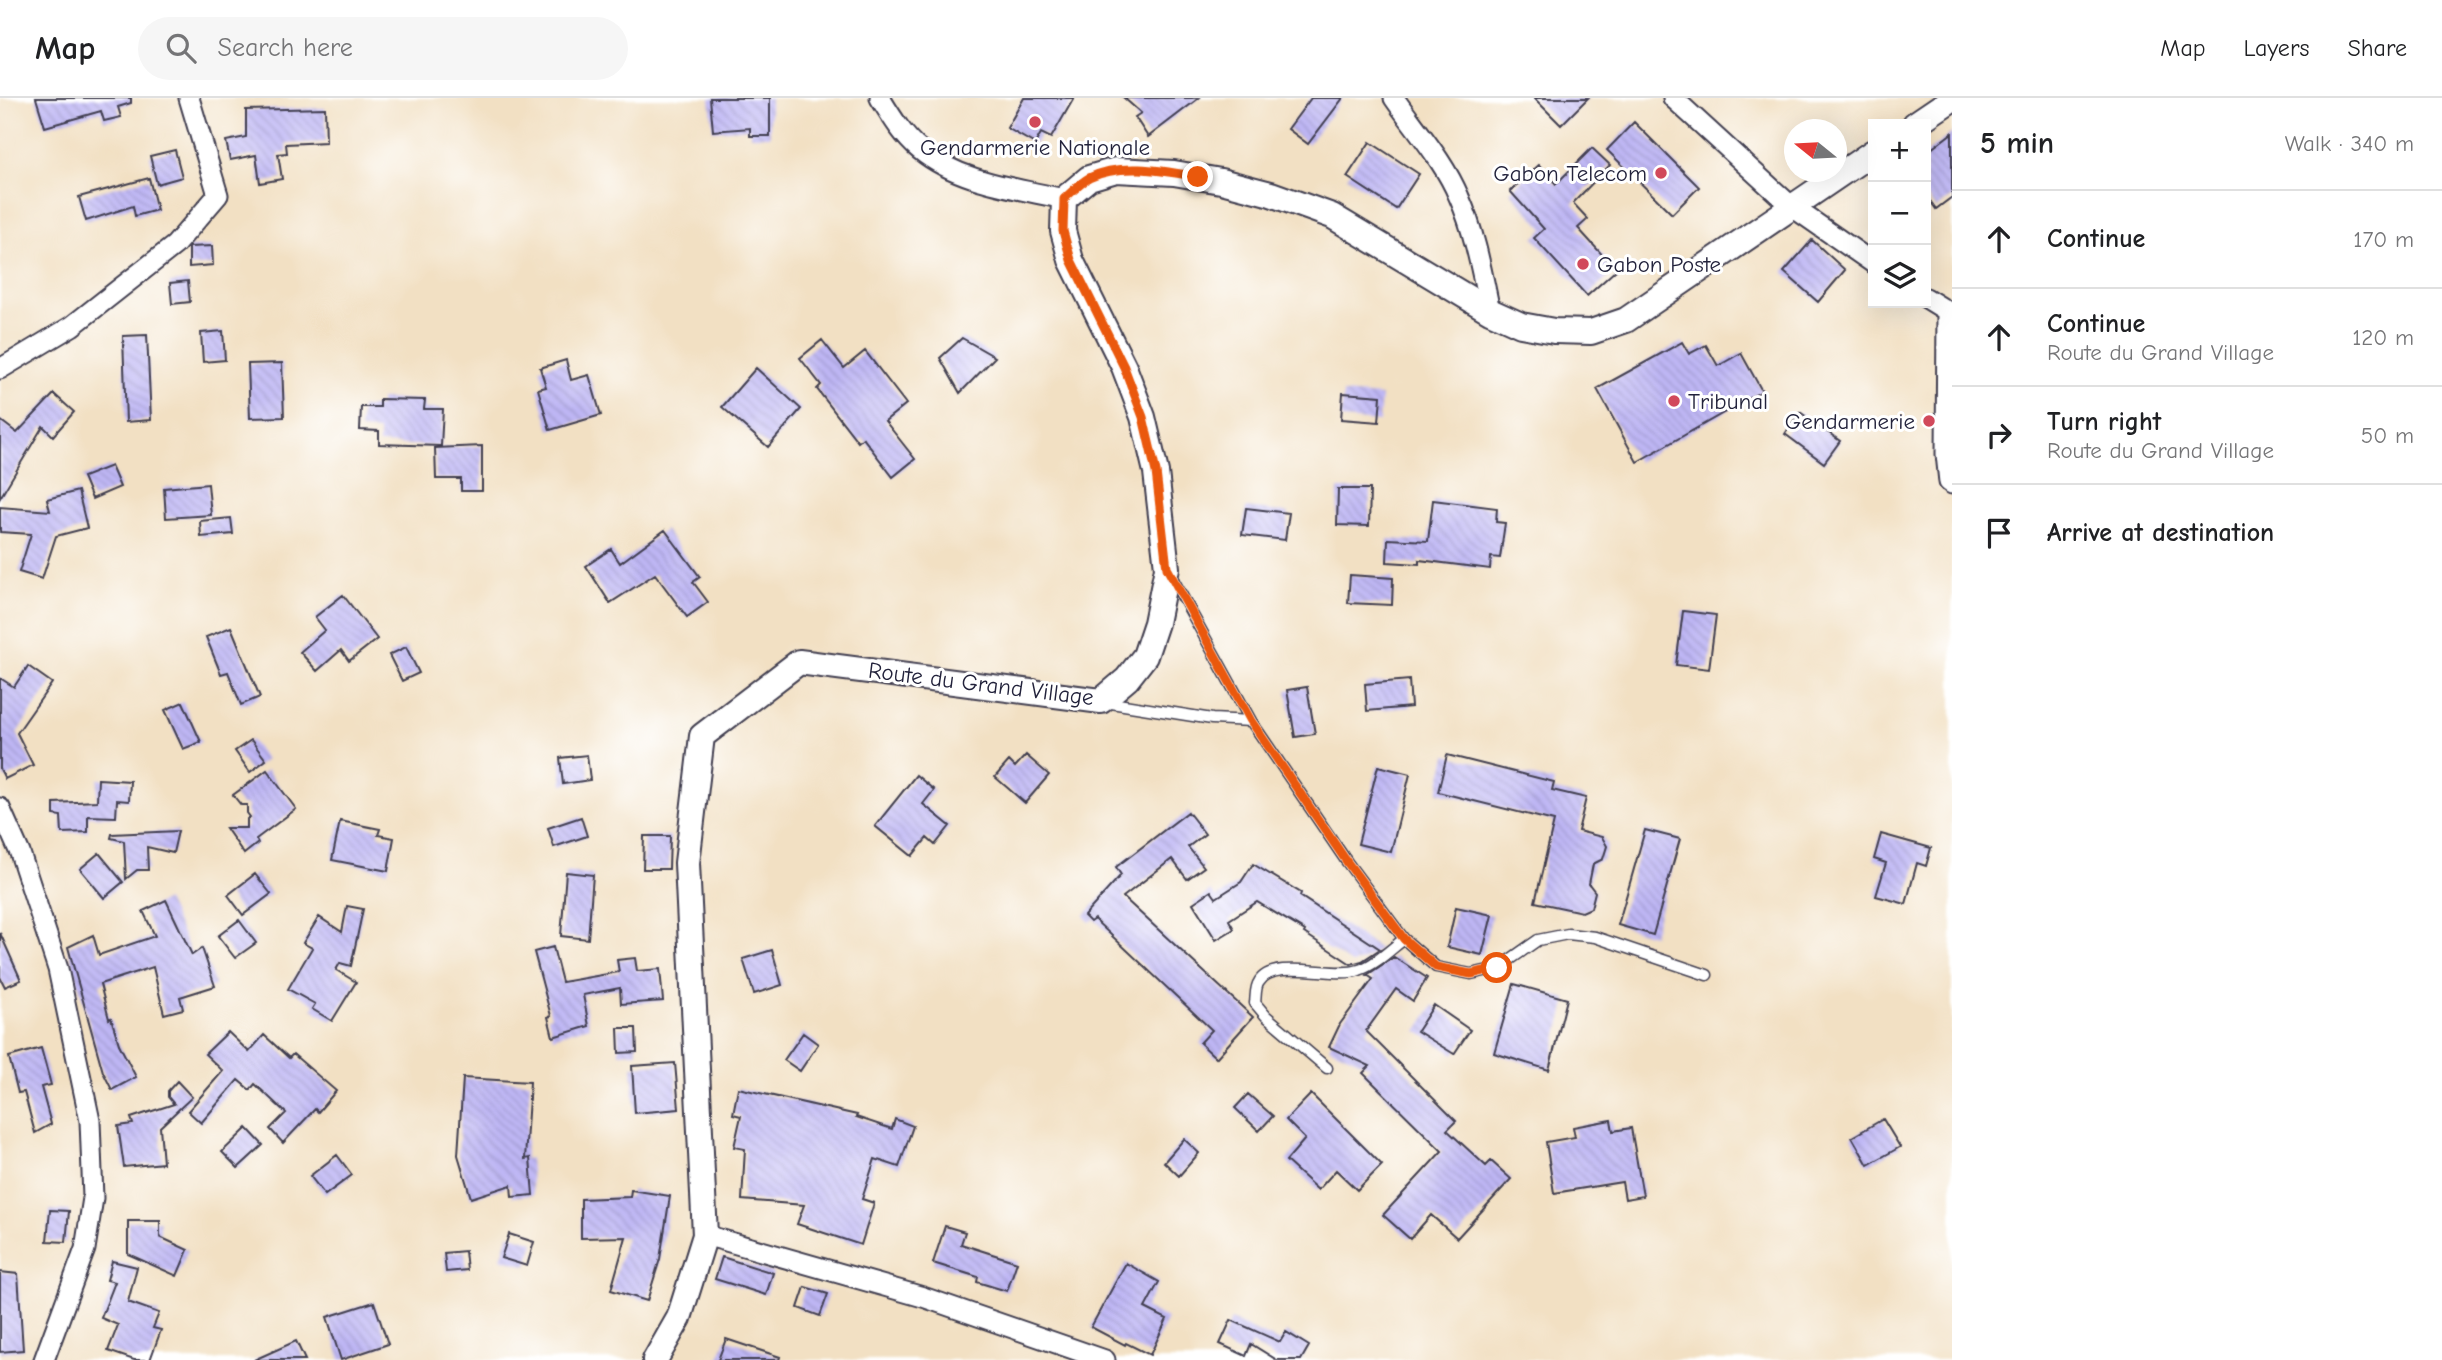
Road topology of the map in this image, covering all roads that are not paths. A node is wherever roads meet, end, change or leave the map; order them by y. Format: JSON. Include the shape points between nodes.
{"nodes":[{"id":1,"x":189,"y":98,"type":"edge"},
{"id":2,"x":880,"y":98,"type":"edge"},
{"id":3,"x":1394,"y":98,"type":"edge"},
{"id":4,"x":1673,"y":98,"type":"edge"},
{"id":5,"x":1952,"y":99,"type":"edge"},
{"id":6,"x":1922,"y":119,"type":"edge"},
{"id":7,"x":1868,"y":155,"type":"edge"},
{"id":8,"x":1064,"y":199,"type":"junction"},
{"id":9,"x":1791,"y":206,"type":"junction"},
{"id":10,"x":1868,"y":260,"type":"edge"},
{"id":11,"x":1931,"y":301,"type":"edge"},
{"id":12,"x":1490,"y":311,"type":"junction"},
{"id":13,"x":1950,"y":311,"type":"edge"},
{"id":14,"x":0,"y":369,"type":"edge"},
{"id":15,"x":1952,"y":484,"type":"edge"},
{"id":16,"x":1167,"y":568,"type":"junction"},
{"id":17,"x":1101,"y":701,"type":"junction"},
{"id":18,"x":1251,"y":721,"type":"junction"},
{"id":19,"x":0,"y":808,"type":"edge"},
{"id":20,"x":1404,"y":939,"type":"junction"},
{"id":21,"x":1707,"y":975,"type":"dead end"},
{"id":22,"x":1327,"y":1068,"type":"dead end"},
{"id":23,"x":705,"y":1235,"type":"junction"},
{"id":24,"x":44,"y":1360,"type":"edge"},
{"id":25,"x":655,"y":1360,"type":"edge"},
{"id":26,"x":1105,"y":1360,"type":"edge"}],
"edges":[{"from":1,"to":14,"type":"street","via":[[218,195],[175,245],[72,326]]},
{"from":2,"to":8,"type":"street","via":[[918,149],[939,163],[983,180]]},
{"from":3,"to":12,"type":"street","via":[[1459,196]]},
{"from":4,"to":9,"type":"street"},
{"from":5,"to":6,"type":"street"},
{"from":7,"to":9,"type":"street"},
{"from":8,"to":12,"type":"street","via":[[1089,178],[1116,170],[1174,173],[1271,194],[1332,216]]},
{"from":8,"to":16,"type":"street","name":"Route du Grand Village","via":[[1063,231],[1071,260],[1124,367],[1143,417],[1156,472]]},
{"from":9,"to":10,"type":"street"},
{"from":9,"to":12,"type":"street","via":[[1626,320],[1591,332],[1554,331],[1521,325]]},
{"from":11,"to":13,"type":"street"},
{"from":13,"to":15,"type":"street","via":[[1946,454]]},
{"from":16,"to":17,"type":"street","name":"Route du Grand Village","via":[[1145,656]]},
{"from":16,"to":18,"type":"lane"},
{"from":17,"to":18,"type":"lane"},
{"from":17,"to":23,"type":"street","name":"Route du Grand Village","via":[[799,662],[702,736],[687,863]]},
{"from":18,"to":20,"type":"lane"},
{"from":19,"to":24,"type":"street","via":[[20,853],[58,970],[90,1121],[93,1198],[85,1249]]},
{"from":20,"to":21,"type":"lane","via":[[1436,967],[1471,974],[1497,968],[1538,940],[1568,934],[1595,937]]},
{"from":20,"to":22,"type":"lane","via":[[1359,971],[1280,970],[1257,983],[1255,1003]]},
{"from":23,"to":25,"type":"street","name":"Route du Grand Village","via":[[679,1318]]},
{"from":23,"to":26,"type":"street","via":[[923,1297]]}]}
